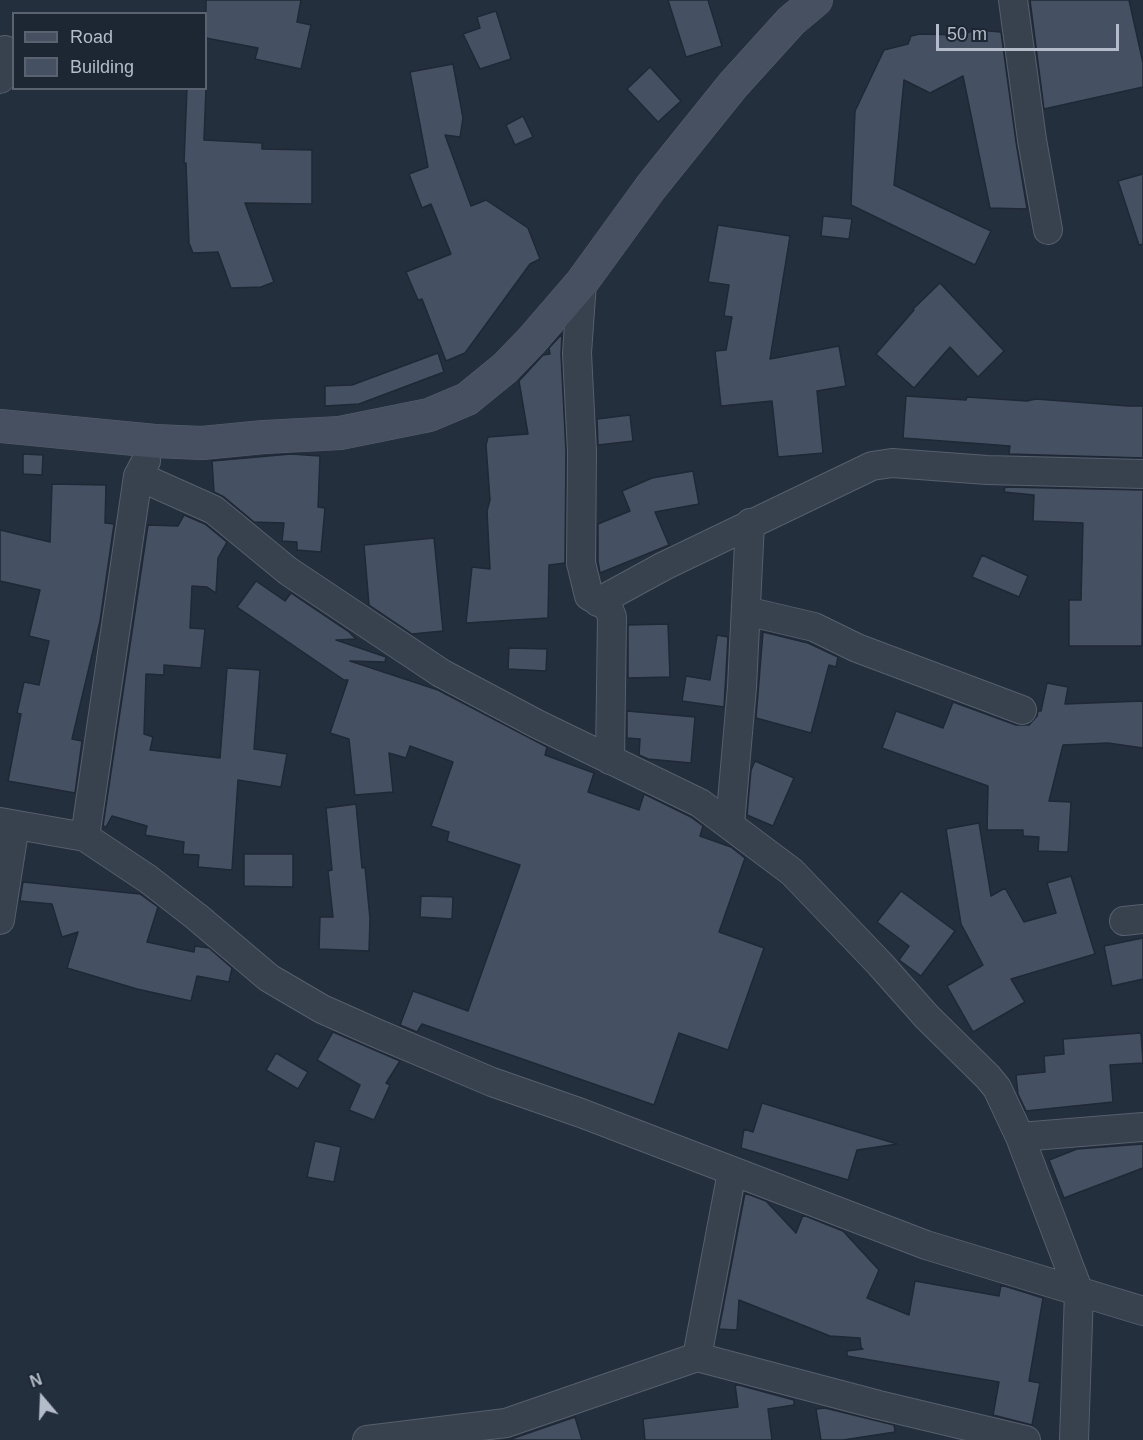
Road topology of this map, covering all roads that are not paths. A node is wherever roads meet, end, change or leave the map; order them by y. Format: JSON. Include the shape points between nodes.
{"nodes":[{"id":1,"x":816,"y":0,"type":"edge"},
{"id":2,"x":1013,"y":0,"type":"edge"},
{"id":3,"x":5,"y":50,"type":"dead end"},
{"id":4,"x":0,"y":79,"type":"edge"},
{"id":5,"x":1048,"y":230,"type":"dead end"},
{"id":6,"x":582,"y":282,"type":"junction"},
{"id":7,"x":0,"y":426,"type":"edge"},
{"id":8,"x":155,"y":441,"type":"junction"},
{"id":9,"x":1143,"y":474,"type":"edge"},
{"id":10,"x":138,"y":476,"type":"junction"},
{"id":11,"x":750,"y":524,"type":"junction"},
{"id":12,"x":598,"y":602,"type":"junction"},
{"id":13,"x":746,"y":611,"type":"junction"},
{"id":14,"x":1022,"y":710,"type":"dead end"},
{"id":15,"x":610,"y":760,"type":"junction"},
{"id":16,"x":8,"y":824,"type":"edge"},
{"id":17,"x":730,"y":824,"type":"junction"},
{"id":18,"x":85,"y":837,"type":"junction"},
{"id":19,"x":0,"y":920,"type":"edge"},
{"id":20,"x":1143,"y":1127,"type":"edge"},
{"id":21,"x":1020,"y":1137,"type":"junction"},
{"id":22,"x":732,"y":1172,"type":"junction"},
{"id":23,"x":1079,"y":1292,"type":"junction"},
{"id":24,"x":1143,"y":1311,"type":"edge"},
{"id":25,"x":697,"y":1357,"type":"junction"},
{"id":26,"x":367,"y":1440,"type":"edge"},
{"id":27,"x":1026,"y":1440,"type":"edge"},
{"id":28,"x":1074,"y":1440,"type":"edge"}],
"edges":[{"from":1,"to":6,"type":"main road","via":[[791,21],[733,85],[651,187]]},
{"from":2,"to":5,"type":"street"},
{"from":3,"to":4,"type":"street"},
{"from":6,"to":8,"type":"main road","via":[[505,368],[467,399],[429,415],[340,433],[202,443]]},
{"from":6,"to":12,"type":"street","via":[[577,353],[582,452],[581,563],[588,592]]},
{"from":7,"to":8,"type":"main road"},
{"from":8,"to":10,"type":"street"},
{"from":9,"to":11,"type":"street","via":[[892,463],[872,466]]},
{"from":10,"to":15,"type":"street","via":[[214,510],[288,571],[441,673]]},
{"from":10,"to":18,"type":"street"},
{"from":11,"to":12,"type":"street"},
{"from":11,"to":13,"type":"street"},
{"from":12,"to":15,"type":"street","via":[[608,607],[612,617]]},
{"from":13,"to":14,"type":"street","via":[[814,627],[857,648]]},
{"from":13,"to":17,"type":"street"},
{"from":15,"to":17,"type":"street","via":[[700,803]]},
{"from":16,"to":18,"type":"street"},
{"from":16,"to":19,"type":"street"},
{"from":17,"to":21,"type":"street","via":[[792,872],[988,1077]]},
{"from":18,"to":22,"type":"street","via":[[148,879],[269,978],[322,1010],[492,1082]]},
{"from":20,"to":21,"type":"street"},
{"from":21,"to":23,"type":"street"},
{"from":22,"to":23,"type":"street","via":[[926,1245]]},
{"from":22,"to":25,"type":"street"},
{"from":23,"to":24,"type":"street"},
{"from":23,"to":28,"type":"street"},
{"from":25,"to":26,"type":"street","via":[[506,1423]]},
{"from":25,"to":27,"type":"street"}]}
